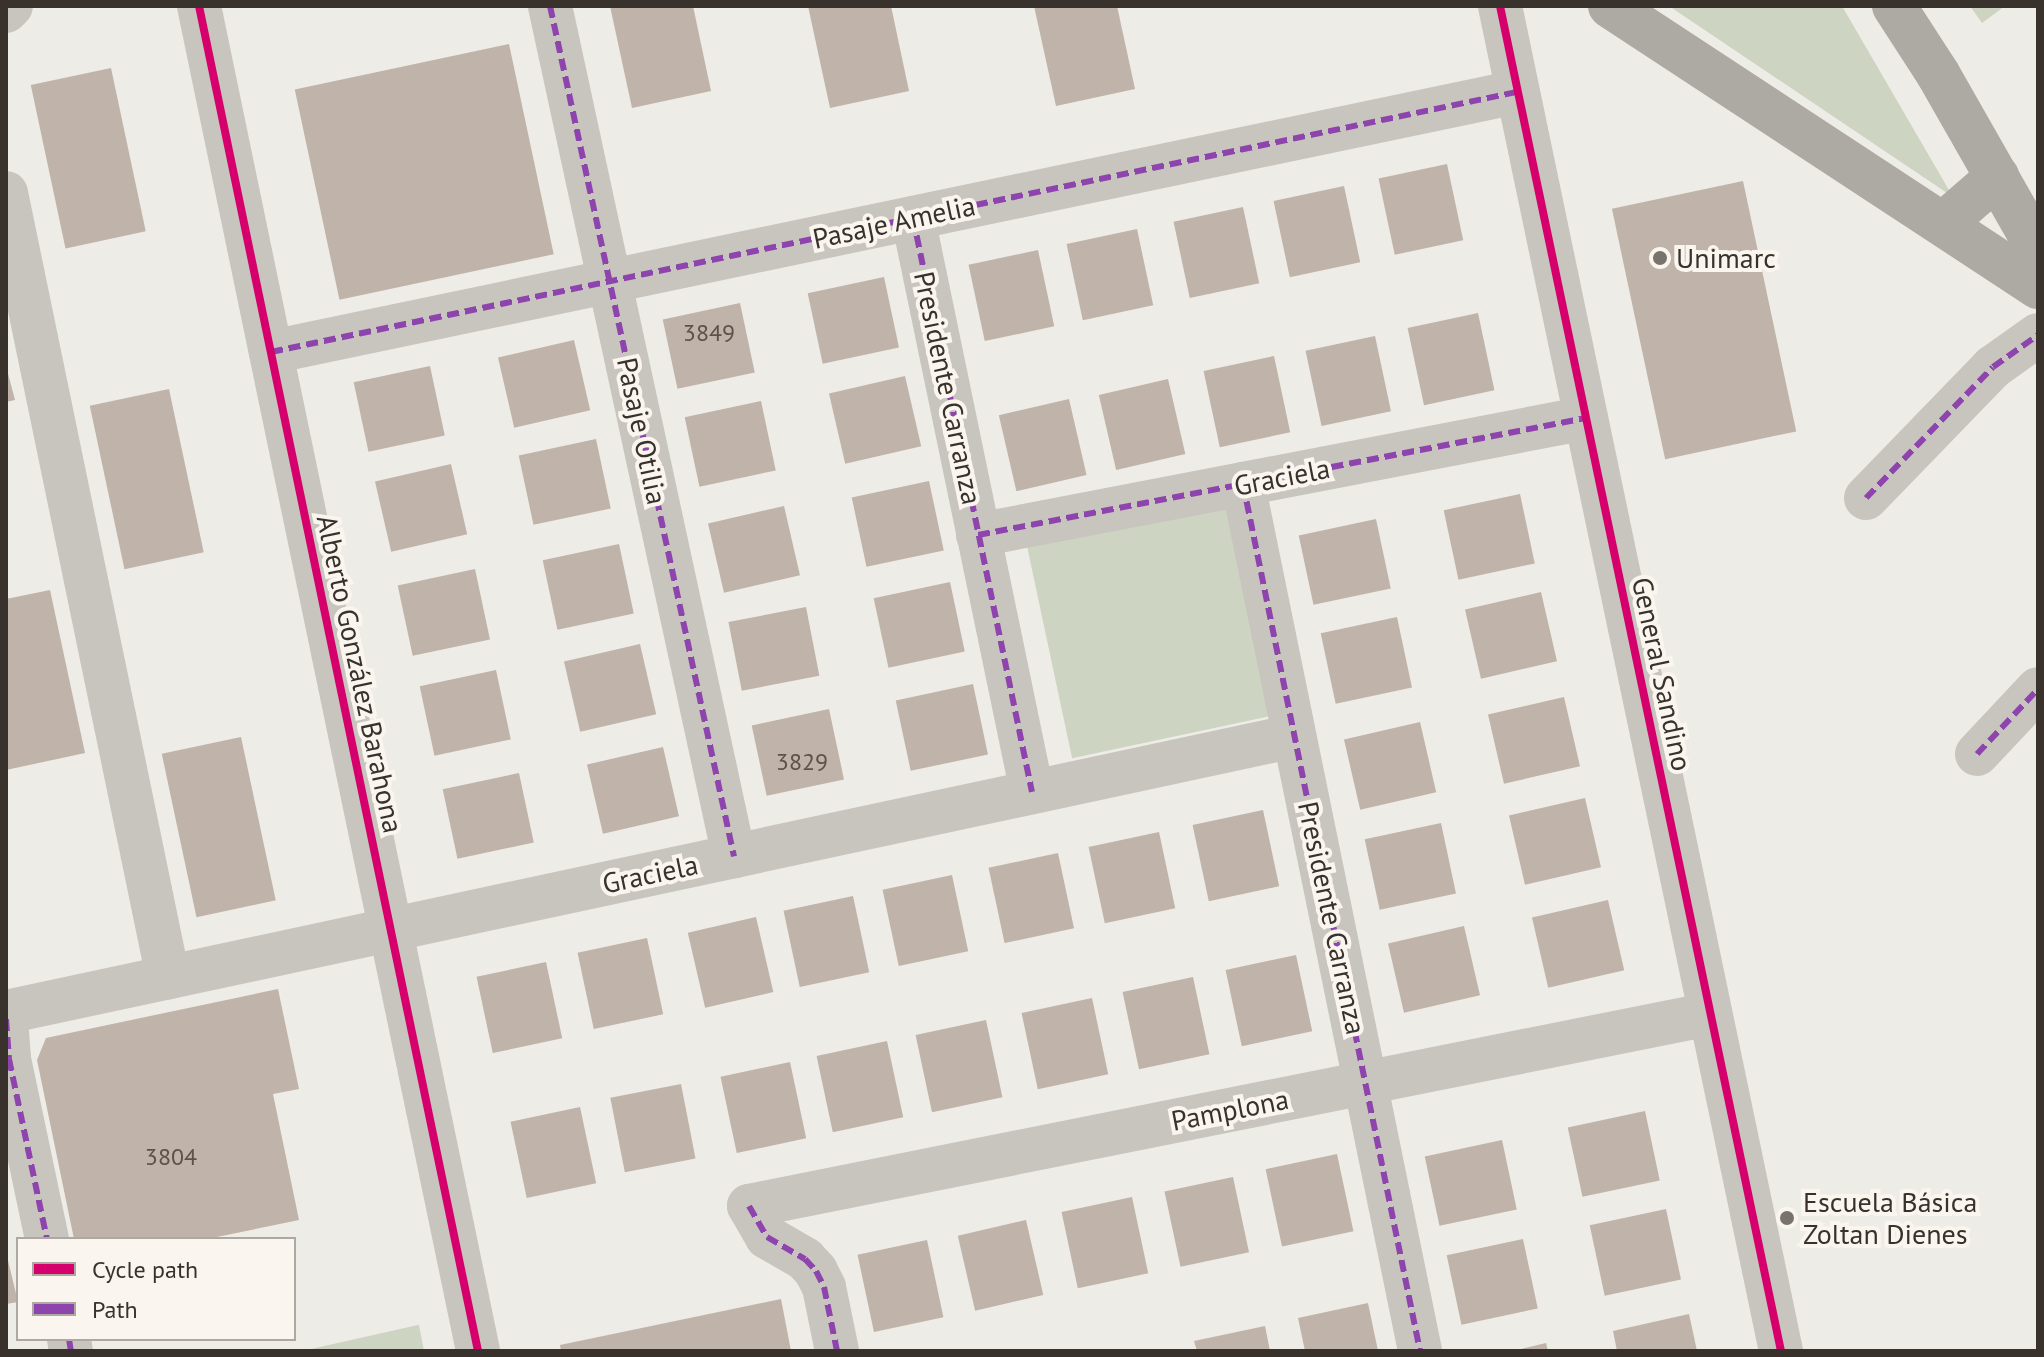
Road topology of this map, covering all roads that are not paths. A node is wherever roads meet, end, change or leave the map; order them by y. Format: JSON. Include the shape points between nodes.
{"nodes":[{"id":1,"x":11,"y":6,"type":"edge"},
{"id":2,"x":199,"y":6,"type":"edge"},
{"id":3,"x":550,"y":6,"type":"edge"},
{"id":4,"x":1500,"y":6,"type":"edge"},
{"id":5,"x":1610,"y":6,"type":"edge"},
{"id":6,"x":1894,"y":6,"type":"edge"},
{"id":7,"x":6,"y":11,"type":"edge"},
{"id":8,"x":1517,"y":92,"type":"junction"},
{"id":9,"x":1997,"y":177,"type":"junction"},
{"id":10,"x":6,"y":193,"type":"edge"},
{"id":11,"x":913,"y":218,"type":"junction"},
{"id":12,"x":1943,"y":224,"type":"junction"},
{"id":13,"x":2038,"y":249,"type":"edge"},
{"id":14,"x":609,"y":282,"type":"junction"},
{"id":15,"x":2038,"y":287,"type":"edge"},
{"id":16,"x":2038,"y":335,"type":"edge"},
{"id":17,"x":271,"y":352,"type":"junction"},
{"id":18,"x":1586,"y":418,"type":"junction"},
{"id":19,"x":1243,"y":484,"type":"junction"},
{"id":20,"x":1866,"y":498,"type":"dead end"},
{"id":21,"x":978,"y":535,"type":"junction"},
{"id":22,"x":2038,"y":689,"type":"edge"},
{"id":23,"x":1294,"y":736,"type":"junction"},
{"id":24,"x":1977,"y":754,"type":"dead end"},
{"id":25,"x":1032,"y":792,"type":"junction"},
{"id":26,"x":734,"y":856,"type":"junction"},
{"id":27,"x":391,"y":930,"type":"junction"},
{"id":28,"x":168,"y":977,"type":"junction"},
{"id":29,"x":6,"y":1012,"type":"edge"},
{"id":30,"x":1710,"y":1014,"type":"junction"},
{"id":31,"x":6,"y":1019,"type":"edge"},
{"id":32,"x":1365,"y":1083,"type":"junction"},
{"id":33,"x":47,"y":1237,"type":"edge"},
{"id":34,"x":478,"y":1351,"type":"edge"},
{"id":35,"x":837,"y":1351,"type":"edge"},
{"id":36,"x":1420,"y":1351,"type":"edge"},
{"id":37,"x":1781,"y":1351,"type":"edge"}],
"edges":[{"from":1,"to":7,"type":"street"},
{"from":2,"to":17,"type":"street","name":"Alberto González Barahona"},
{"from":3,"to":14,"type":"street","name":"Pasaje Otilia"},
{"from":4,"to":8,"type":"street","name":"General Sandino"},
{"from":5,"to":12,"type":"main road"},
{"from":6,"to":9,"type":"main road"},
{"from":8,"to":11,"type":"street","name":"Pasaje Amelia"},
{"from":8,"to":18,"type":"street","name":"General Sandino"},
{"from":9,"to":12,"type":"main road"},
{"from":9,"to":13,"type":"main road"},
{"from":10,"to":28,"type":"street"},
{"from":11,"to":14,"type":"street","name":"Pasaje Amelia"},
{"from":11,"to":21,"type":"street","name":"Presidente Carranza"},
{"from":12,"to":15,"type":"main road"},
{"from":14,"to":17,"type":"street","name":"Pasaje Amelia"},
{"from":14,"to":26,"type":"street","name":"Pasaje Otilia"},
{"from":16,"to":20,"type":"street","via":[[1993,367]]},
{"from":17,"to":27,"type":"street","name":"Alberto González Barahona"},
{"from":18,"to":19,"type":"street","name":"Graciela"},
{"from":18,"to":30,"type":"street","name":"General Sandino"},
{"from":19,"to":21,"type":"street","name":"Graciela"},
{"from":19,"to":23,"type":"street","name":"Presidente Carranza"},
{"from":21,"to":25,"type":"street","name":"Presidente Carranza"},
{"from":22,"to":24,"type":"street"},
{"from":23,"to":25,"type":"street","name":"Graciela"},
{"from":23,"to":32,"type":"street","name":"Presidente Carranza"},
{"from":25,"to":26,"type":"street","name":"Graciela"},
{"from":26,"to":27,"type":"street","name":"Graciela"},
{"from":27,"to":28,"type":"street","name":"Graciela"},
{"from":27,"to":34,"type":"street","name":"Alberto González Barahona"},
{"from":28,"to":29,"type":"street","name":"Graciela"},
{"from":30,"to":32,"type":"street","name":"Pamplona"},
{"from":30,"to":37,"type":"street","name":"General Sandino"},
{"from":31,"to":33,"type":"street","via":[[9,1059]]},
{"from":32,"to":35,"type":"street","name":"Pamplona","via":[[749,1206],[767,1237],[816,1271]]},
{"from":32,"to":36,"type":"street","name":"Presidente Carranza"}]}
